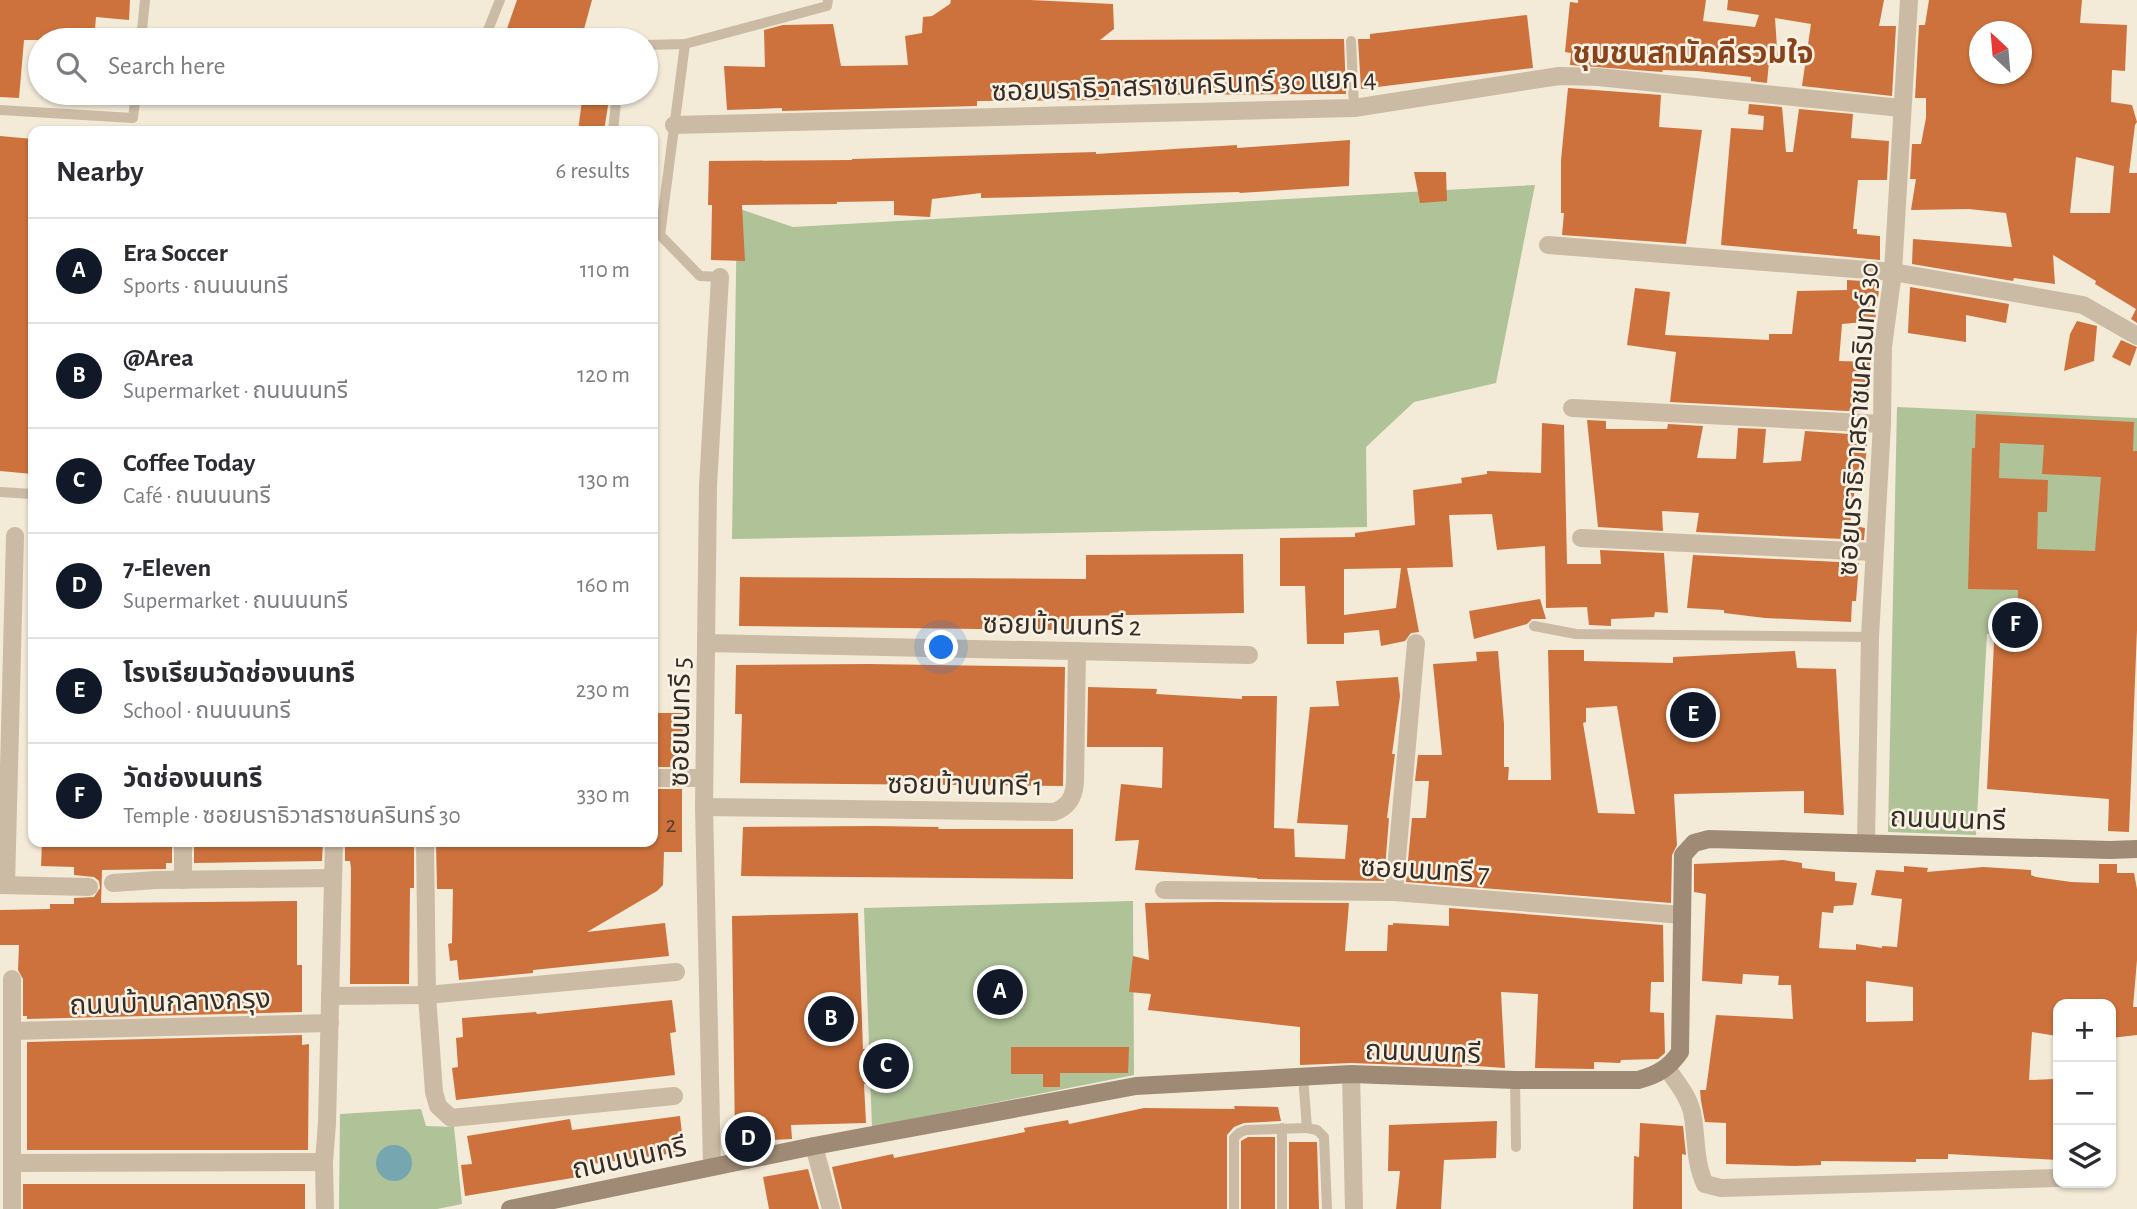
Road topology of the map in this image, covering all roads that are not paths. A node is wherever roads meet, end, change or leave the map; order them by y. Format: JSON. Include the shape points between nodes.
{"nodes":[{"id":1,"x":145,"y":0,"type":"edge"},
{"id":2,"x":500,"y":0,"type":"edge"},
{"id":3,"x":828,"y":0,"type":"edge"},
{"id":4,"x":1909,"y":0,"type":"edge"},
{"id":5,"x":142,"y":28,"type":"edge"},
{"id":6,"x":489,"y":28,"type":"edge"},
{"id":7,"x":1351,"y":41,"type":"dead end"},
{"id":8,"x":685,"y":44,"type":"junction"},
{"id":9,"x":658,"y":45,"type":"edge"},
{"id":10,"x":135,"y":105,"type":"edge"},
{"id":11,"x":616,"y":105,"type":"edge"},
{"id":12,"x":1354,"y":108,"type":"junction"},
{"id":13,"x":1901,"y":108,"type":"junction"},
{"id":14,"x":0,"y":110,"type":"edge"},
{"id":15,"x":133,"y":118,"type":"junction"},
{"id":16,"x":674,"y":125,"type":"junction"},
{"id":17,"x":132,"y":126,"type":"edge"},
{"id":18,"x":614,"y":126,"type":"edge"},
{"id":19,"x":658,"y":219,"type":"edge"},
{"id":20,"x":658,"y":233,"type":"edge"},
{"id":21,"x":1548,"y":245,"type":"dead end"},
{"id":22,"x":1893,"y":272,"type":"junction"},
{"id":23,"x":720,"y":277,"type":"joint"},
{"id":24,"x":2137,"y":336,"type":"edge"},
{"id":25,"x":1572,"y":408,"type":"dead end"},
{"id":26,"x":1882,"y":424,"type":"junction"},
{"id":27,"x":0,"y":492,"type":"edge"},
{"id":28,"x":28,"y":494,"type":"edge"},
{"id":29,"x":15,"y":536,"type":"dead end"},
{"id":30,"x":1581,"y":538,"type":"dead end"},
{"id":31,"x":1874,"y":552,"type":"junction"},
{"id":32,"x":1534,"y":626,"type":"dead end"},
{"id":33,"x":1870,"y":637,"type":"junction"},
{"id":34,"x":706,"y":643,"type":"junction"},
{"id":35,"x":1416,"y":643,"type":"dead end"},
{"id":36,"x":1077,"y":651,"type":"junction"},
{"id":37,"x":1249,"y":654,"type":"dead end"},
{"id":38,"x":658,"y":778,"type":"edge"},
{"id":39,"x":704,"y":778,"type":"junction"},
{"id":40,"x":704,"y":807,"type":"junction"},
{"id":41,"x":1866,"y":842,"type":"junction"},
{"id":42,"x":183,"y":847,"type":"edge"},
{"id":43,"x":334,"y":847,"type":"edge"},
{"id":44,"x":425,"y":847,"type":"edge"},
{"id":45,"x":2137,"y":849,"type":"edge"},
{"id":46,"x":333,"y":878,"type":"junction"},
{"id":47,"x":183,"y":880,"type":"junction"},
{"id":48,"x":113,"y":883,"type":"dead end"},
{"id":49,"x":3,"y":885,"type":"edge"},
{"id":50,"x":89,"y":887,"type":"dead end"},
{"id":51,"x":1164,"y":890,"type":"dead end"},
{"id":52,"x":1394,"y":892,"type":"junction"},
{"id":53,"x":1682,"y":915,"type":"junction"},
{"id":54,"x":676,"y":972,"type":"dead end"},
{"id":55,"x":12,"y":978,"type":"dead end"},
{"id":56,"x":427,"y":995,"type":"junction"},
{"id":57,"x":330,"y":996,"type":"junction"},
{"id":58,"x":330,"y":1023,"type":"junction"},
{"id":59,"x":12,"y":1031,"type":"junction"},
{"id":60,"x":1667,"y":1068,"type":"junction"},
{"id":61,"x":1351,"y":1074,"type":"junction"},
{"id":62,"x":1303,"y":1076,"type":"junction"},
{"id":63,"x":1515,"y":1080,"type":"junction"},
{"id":64,"x":674,"y":1096,"type":"dead end"},
{"id":65,"x":1282,"y":1128,"type":"junction"},
{"id":66,"x":1307,"y":1128,"type":"junction"},
{"id":67,"x":814,"y":1146,"type":"junction"},
{"id":68,"x":1516,"y":1147,"type":"dead end"},
{"id":69,"x":324,"y":1162,"type":"junction"},
{"id":70,"x":12,"y":1163,"type":"junction"},
{"id":71,"x":712,"y":1167,"type":"junction"},
{"id":72,"x":2053,"y":1178,"type":"edge"},
{"id":73,"x":12,"y":1209,"type":"edge"},
{"id":74,"x":325,"y":1209,"type":"edge"},
{"id":75,"x":510,"y":1209,"type":"edge"},
{"id":76,"x":831,"y":1209,"type":"edge"},
{"id":77,"x":1234,"y":1209,"type":"edge"},
{"id":78,"x":1282,"y":1209,"type":"edge"},
{"id":79,"x":1327,"y":1209,"type":"edge"},
{"id":80,"x":1354,"y":1209,"type":"edge"}],
"edges":[{"from":1,"to":5,"type":"lane"},
{"from":2,"to":6,"type":"lane"},
{"from":3,"to":8,"type":"lane","via":[[827,6]]},
{"from":4,"to":13,"type":"street","name":"ซอยนราธิวาสราชนครินทร์ 30"},
{"from":7,"to":12,"type":"lane"},
{"from":8,"to":9,"type":"lane"},
{"from":8,"to":16,"type":"lane"},
{"from":10,"to":15,"type":"lane"},
{"from":11,"to":18,"type":"lane"},
{"from":12,"to":13,"type":"street","name":"ซอยนราธิวาสราชนครินทร์ 30 แยก 4","via":[[1559,76]]},
{"from":12,"to":16,"type":"street","name":"ซอยนราธิวาสราชนครินทร์ 30 แยก 4"},
{"from":13,"to":22,"type":"street","name":"ซอยนราธิวาสราชนครินทร์ 30"},
{"from":14,"to":15,"type":"lane"},
{"from":15,"to":17,"type":"lane"},
{"from":16,"to":19,"type":"lane"},
{"from":20,"to":23,"type":"lane","via":[[700,276]]},
{"from":21,"to":22,"type":"street"},
{"from":22,"to":24,"type":"street","via":[[2082,305]]},
{"from":22,"to":26,"type":"street","name":"ซอยนราธิวาสราชนครินทร์ 30","via":[[1883,347]]},
{"from":23,"to":34,"type":"street","name":"ซอยนนทรี 5"},
{"from":25,"to":26,"type":"street"},
{"from":26,"to":31,"type":"street","name":"ซอยนราธิวาสราชนครินทร์ 30"},
{"from":27,"to":28,"type":"lane"},
{"from":29,"to":49,"type":"street"},
{"from":30,"to":31,"type":"street"},
{"from":31,"to":33,"type":"street","name":"ซอยนราธิวาสราชนครินทร์ 30"},
{"from":32,"to":33,"type":"lane","via":[[1576,634]]},
{"from":33,"to":41,"type":"street","name":"ซอยนราธิวาสราชนครินทร์ 30"},
{"from":34,"to":36,"type":"street","name":"ซอยบ้านนทรี 2"},
{"from":34,"to":39,"type":"street","name":"ซอยนนทรี 5"},
{"from":35,"to":52,"type":"street"},
{"from":36,"to":37,"type":"street","name":"ซอยบ้านนทรี 2"},
{"from":36,"to":40,"type":"street","name":"ซอยบ้านนทรี 1","via":[[1076,782],[1071,800],[1059,810]]},
{"from":38,"to":39,"type":"street"},
{"from":39,"to":40,"type":"street","name":"ซอยนนทรี 5"},
{"from":40,"to":71,"type":"street","name":"ซอยนนทรี 5"},
{"from":41,"to":45,"type":"street","name":"ถนนนนทรี"},
{"from":41,"to":53,"type":"street","name":"ถนนนนทรี","via":[[1709,839],[1694,843],[1683,855]]},
{"from":42,"to":47,"type":"street"},
{"from":43,"to":46,"type":"street"},
{"from":44,"to":56,"type":"street"},
{"from":46,"to":47,"type":"street"},
{"from":46,"to":57,"type":"street"},
{"from":47,"to":48,"type":"street"},
{"from":49,"to":50,"type":"street"},
{"from":51,"to":52,"type":"street","name":"ซอยนนทรี 7"},
{"from":52,"to":53,"type":"street","name":"ซอยนนทรี 7"},
{"from":53,"to":60,"type":"street","name":"ถนนนนทรี","via":[[1680,1052]]},
{"from":54,"to":56,"type":"street"},
{"from":55,"to":59,"type":"street"},
{"from":56,"to":57,"type":"street"},
{"from":56,"to":64,"type":"street","via":[[433,1092],[438,1106],[451,1118]]},
{"from":57,"to":58,"type":"street"},
{"from":58,"to":59,"type":"street","name":"ถนนบ้านกลางกรุง"},
{"from":58,"to":69,"type":"street"},
{"from":59,"to":70,"type":"street"},
{"from":60,"to":63,"type":"street","name":"ถนนนนทรี","via":[[1638,1080]]},
{"from":60,"to":72,"type":"street","via":[[1689,1103],[1705,1184],[1721,1188]]},
{"from":61,"to":62,"type":"street","name":"ถนนนนทรี"},
{"from":61,"to":63,"type":"street","name":"ถนนนนทรี"},
{"from":61,"to":80,"type":"street"},
{"from":62,"to":66,"type":"lane"},
{"from":62,"to":67,"type":"street","name":"ถนนนนทรี","via":[[1136,1086]]},
{"from":63,"to":68,"type":"lane"},
{"from":65,"to":66,"type":"lane"},
{"from":65,"to":77,"type":"lane","via":[[1246,1130],[1234,1138]]},
{"from":65,"to":78,"type":"lane"},
{"from":66,"to":79,"type":"lane","via":[[1324,1137]]},
{"from":67,"to":71,"type":"street","name":"ถนนนนทรี"},
{"from":67,"to":76,"type":"street"},
{"from":69,"to":70,"type":"street"},
{"from":69,"to":74,"type":"street"},
{"from":70,"to":73,"type":"street"},
{"from":71,"to":75,"type":"street","name":"ถนนนนทรี"}]}
